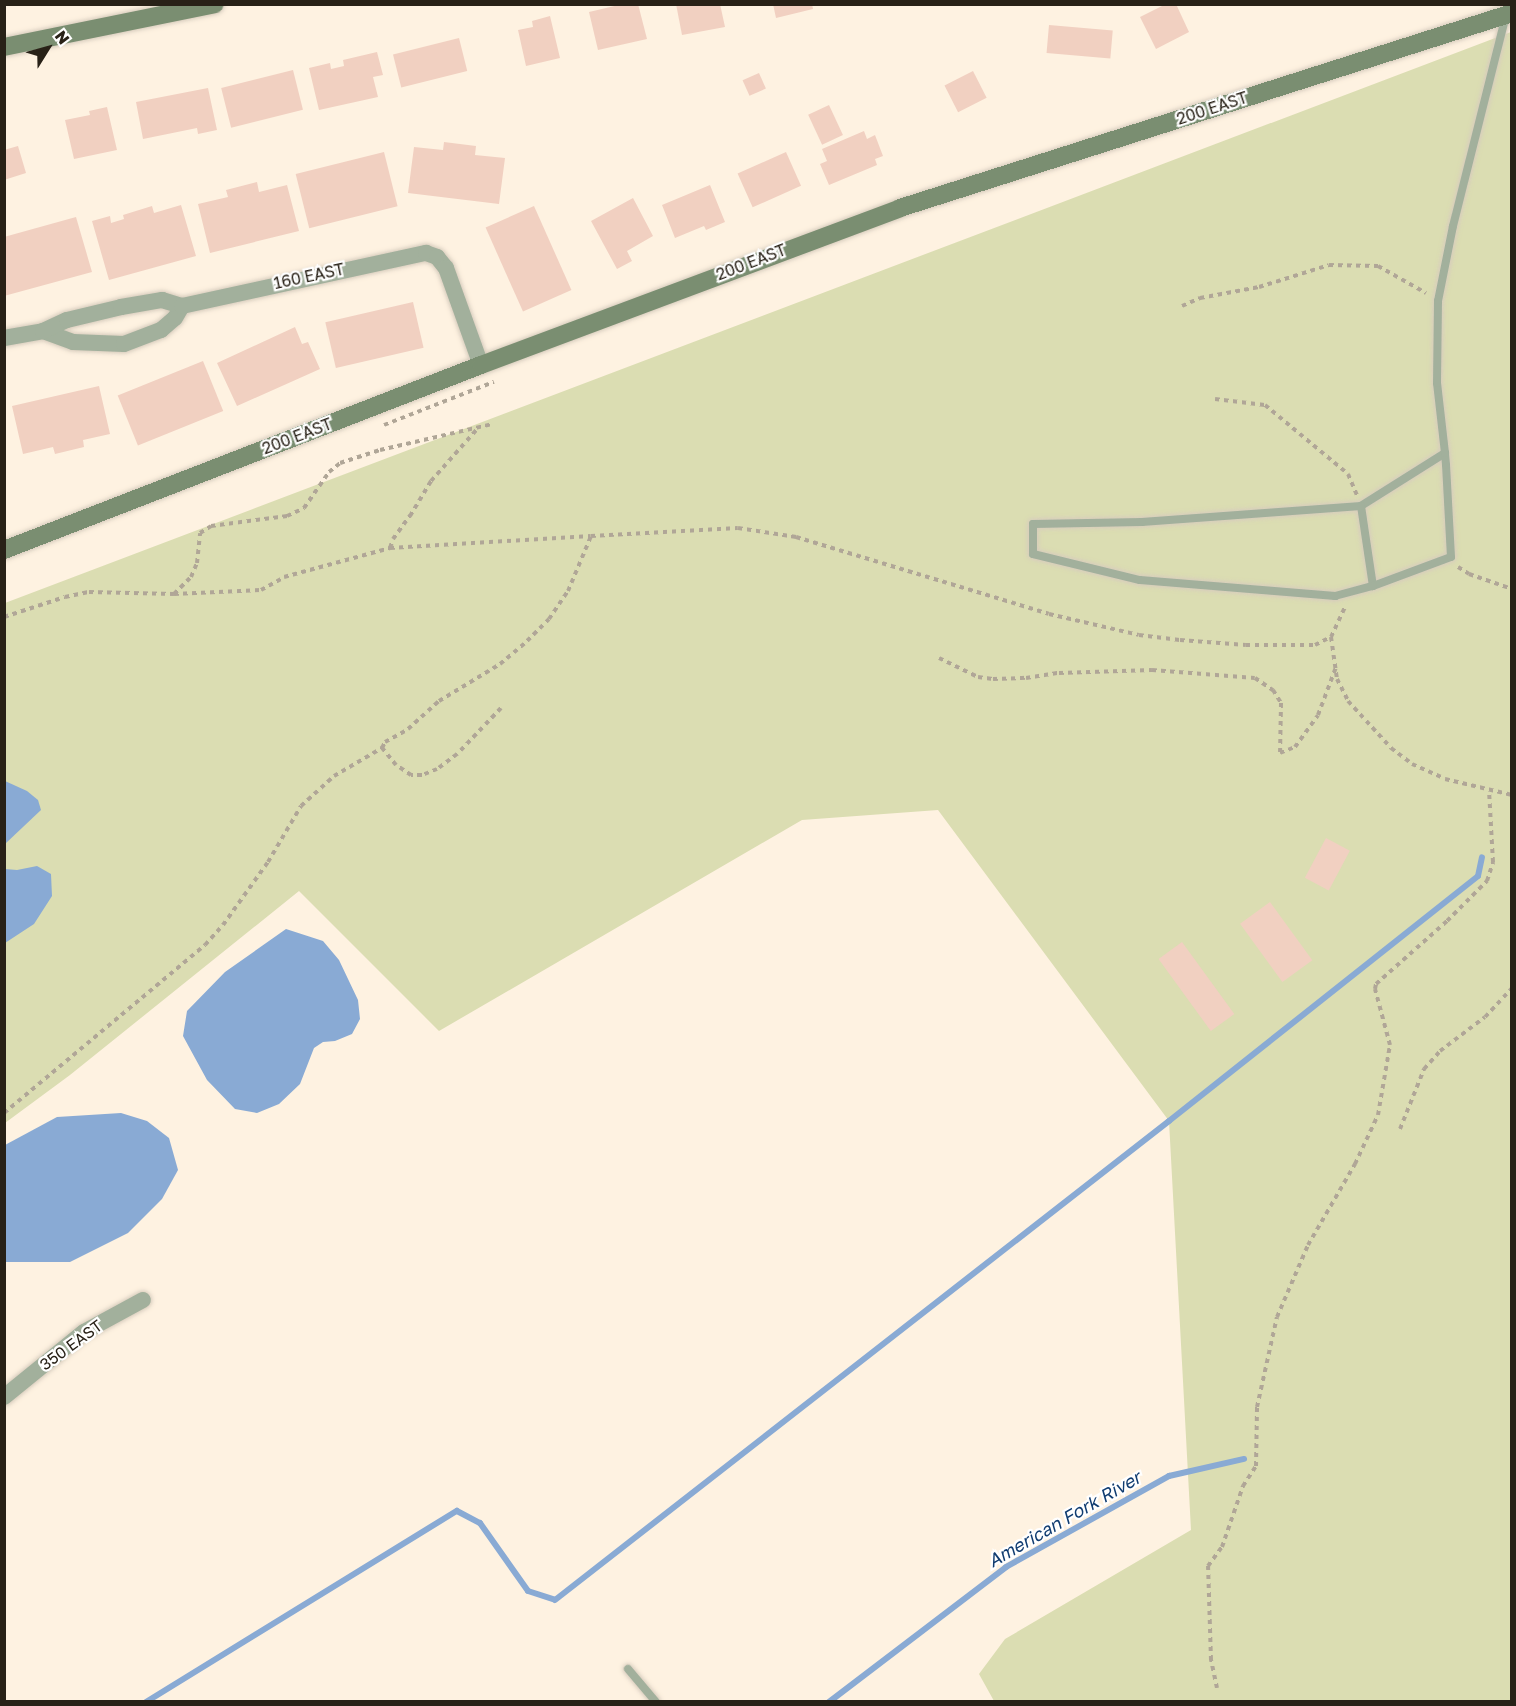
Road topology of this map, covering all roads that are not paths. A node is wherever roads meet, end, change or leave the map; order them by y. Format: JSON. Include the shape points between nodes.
{"nodes":[{"id":1,"x":215,"y":4,"type":"edge"},
{"id":2,"x":1509,"y":14,"type":"edge"},
{"id":3,"x":4,"y":47,"type":"edge"},
{"id":4,"x":182,"y":306,"type":"junction"},
{"id":5,"x":43,"y":331,"type":"junction"},
{"id":6,"x":4,"y":338,"type":"edge"},
{"id":7,"x":481,"y":365,"type":"junction"},
{"id":8,"x":1445,"y":453,"type":"junction"},
{"id":9,"x":1360,"y":506,"type":"junction"},
{"id":10,"x":4,"y":550,"type":"edge"},
{"id":11,"x":1373,"y":586,"type":"junction"},
{"id":12,"x":143,"y":1300,"type":"dead end"},
{"id":13,"x":4,"y":1397,"type":"edge"},
{"id":14,"x":628,"y":1669,"type":"dead end"},
{"id":15,"x":656,"y":1701,"type":"edge"}],
"edges":[{"from":1,"to":3,"type":"street"},
{"from":2,"to":7,"type":"street","name":"200 EAST","via":[[900,208]]},
{"from":2,"to":8,"type":"lane","via":[[1453,226],[1438,301],[1437,383]]},
{"from":4,"to":5,"type":"street","name":"160 EAST","via":[[162,300],[68,320]]},
{"from":4,"to":5,"type":"street","via":[[161,330],[124,344],[72,342]]},
{"from":4,"to":7,"type":"street","name":"160 EAST","via":[[426,253],[437,257],[453,284]]},
{"from":5,"to":6,"type":"street","name":"160 EAST"},
{"from":7,"to":10,"type":"street","name":"200 EAST"},
{"from":8,"to":9,"type":"lane"},
{"from":8,"to":11,"type":"lane","via":[[1451,557]]},
{"from":9,"to":11,"type":"lane"},
{"from":9,"to":11,"type":"lane","via":[[1142,522],[1033,524],[1033,554],[1140,580],[1335,596]]},
{"from":12,"to":13,"type":"street","name":"350 EAST","via":[[84,1332]]},
{"from":14,"to":15,"type":"lane"}]}
